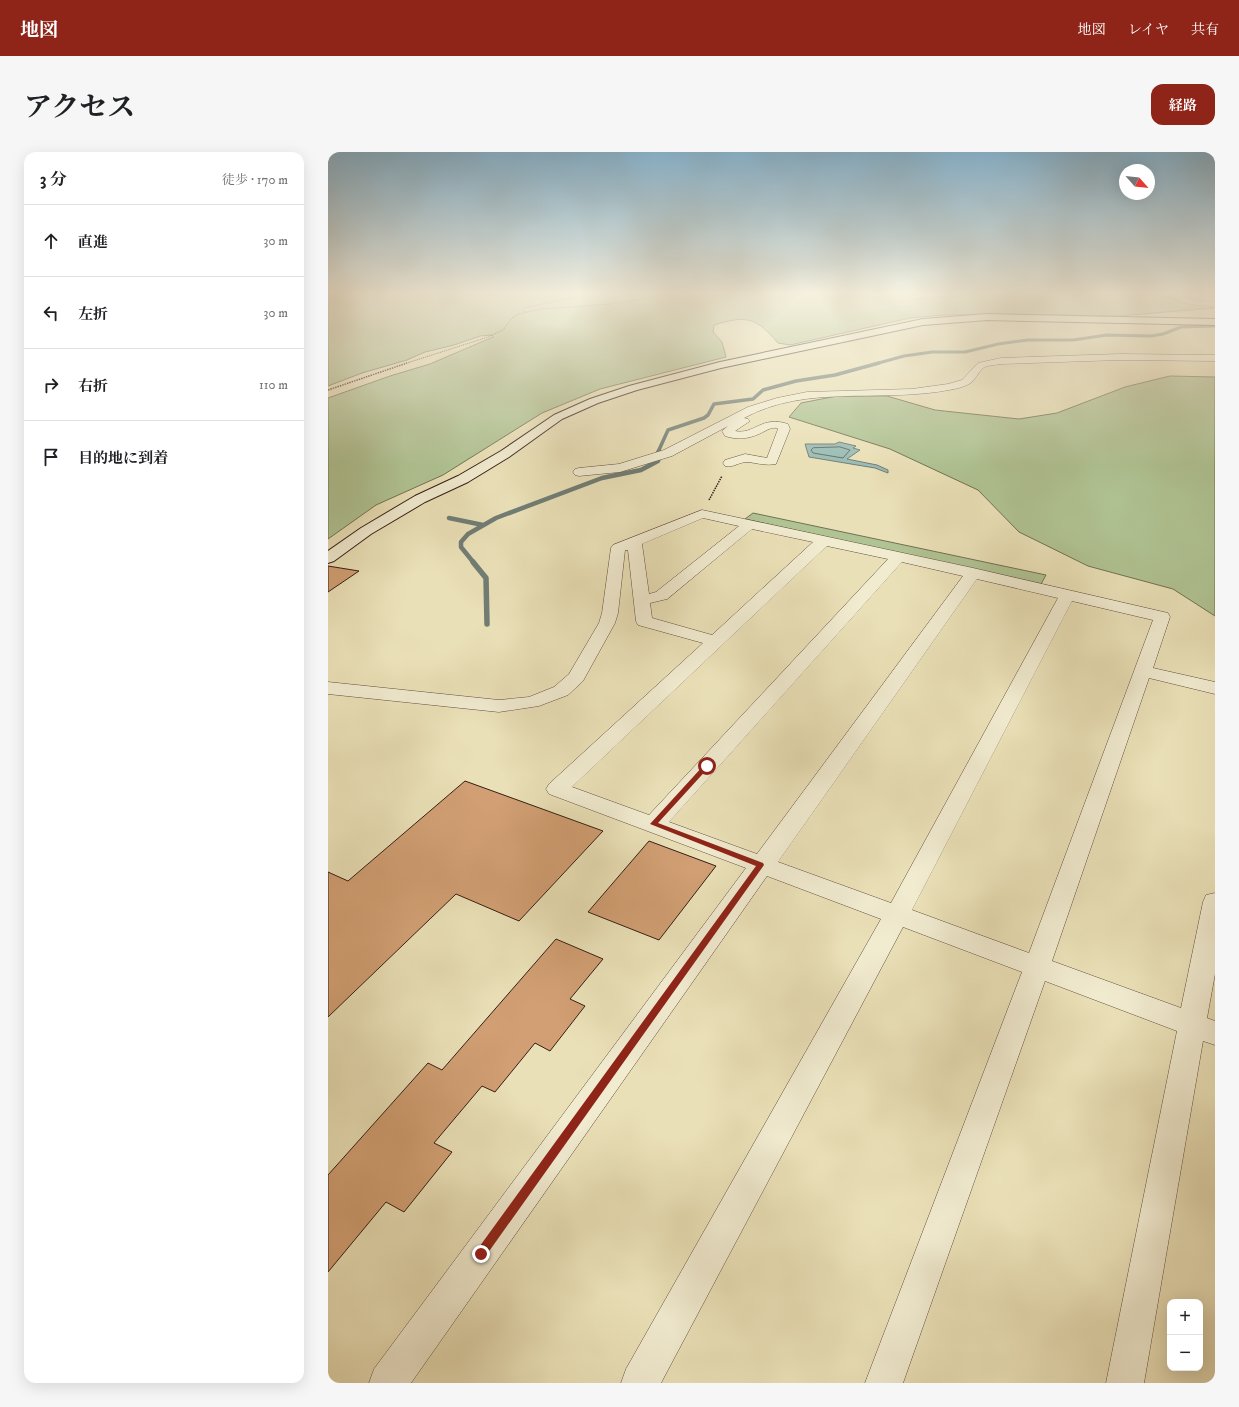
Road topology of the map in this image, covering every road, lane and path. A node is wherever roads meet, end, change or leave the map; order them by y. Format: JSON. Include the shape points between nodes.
{"nodes":[{"id":1,"x":443,"y":351,"type":"edge"},
{"id":2,"x":790,"y":351,"type":"edge"},
{"id":3,"x":1215,"y":358,"type":"edge"},
{"id":4,"x":328,"y":390,"type":"edge"},
{"id":5,"x":741,"y":415,"type":"junction"},
{"id":6,"x":729,"y":463,"type":"joint"},
{"id":7,"x":579,"y":472,"type":"dead end"},
{"id":8,"x":709,"y":501,"type":"dead end"},
{"id":9,"x":749,"y":525,"type":"junction"},
{"id":10,"x":823,"y":541,"type":"junction"},
{"id":11,"x":634,"y":542,"type":"junction"},
{"id":12,"x":898,"y":557,"type":"junction"},
{"id":13,"x":328,"y":558,"type":"edge"},
{"id":14,"x":973,"y":573,"type":"junction"},
{"id":15,"x":1067,"y":595,"type":"junction"},
{"id":16,"x":642,"y":600,"type":"junction"},
{"id":17,"x":714,"y":641,"type":"junction"},
{"id":18,"x":1144,"y":671,"type":"junction"},
{"id":19,"x":328,"y":688,"type":"edge"},
{"id":20,"x":1215,"y":688,"type":"edge"},
{"id":21,"x":654,"y":824,"type":"junction"},
{"id":22,"x":761,"y":865,"type":"junction"},
{"id":23,"x":1215,"y":902,"type":"edge"},
{"id":24,"x":896,"y":916,"type":"junction"},
{"id":25,"x":1037,"y":967,"type":"junction"},
{"id":26,"x":1204,"y":1029,"type":"edge"},
{"id":27,"x":388,"y":1383,"type":"edge"},
{"id":28,"x":640,"y":1383,"type":"edge"},
{"id":29,"x":884,"y":1383,"type":"edge"},
{"id":30,"x":1124,"y":1383,"type":"edge"}],
"edges":[{"from":1,"to":4,"type":"path"},
{"from":2,"to":13,"type":"street","via":[[677,376],[594,401],[558,417],[505,454],[366,530]]},
{"from":3,"to":5,"type":"street","via":[[1120,357],[1001,361],[981,366],[966,382],[949,387],[912,392],[792,397]]},
{"from":5,"to":6,"type":"street","via":[[747,419],[728,431],[729,434],[745,436],[763,426],[775,424],[784,426],[784,429],[772,461],[745,458]]},
{"from":5,"to":7,"type":"street","via":[[662,455],[620,468]]},
{"from":6,"to":8,"type":"path"},
{"from":9,"to":10,"type":"street"},
{"from":9,"to":11,"type":"street","via":[[702,514]]},
{"from":9,"to":16,"type":"street","via":[[661,596]]},
{"from":10,"to":12,"type":"street"},
{"from":10,"to":17,"type":"street"},
{"from":11,"to":16,"type":"street"},
{"from":11,"to":19,"type":"street","via":[[618,548],[607,623],[576,677],[561,691],[532,702],[499,706]]},
{"from":12,"to":14,"type":"street"},
{"from":12,"to":21,"type":"street"},
{"from":14,"to":15,"type":"street"},
{"from":14,"to":22,"type":"street"},
{"from":15,"to":18,"type":"street","via":[[1162,617]]},
{"from":15,"to":24,"type":"street"},
{"from":16,"to":17,"type":"street","via":[[644,621]]},
{"from":17,"to":21,"type":"street","via":[[557,789]]},
{"from":18,"to":20,"type":"street"},
{"from":18,"to":25,"type":"street"},
{"from":21,"to":22,"type":"street"},
{"from":22,"to":24,"type":"street"},
{"from":22,"to":27,"type":"street"},
{"from":23,"to":26,"type":"street"},
{"from":24,"to":25,"type":"street"},
{"from":24,"to":28,"type":"street"},
{"from":25,"to":26,"type":"street"},
{"from":25,"to":29,"type":"street"},
{"from":26,"to":30,"type":"street"}]}
